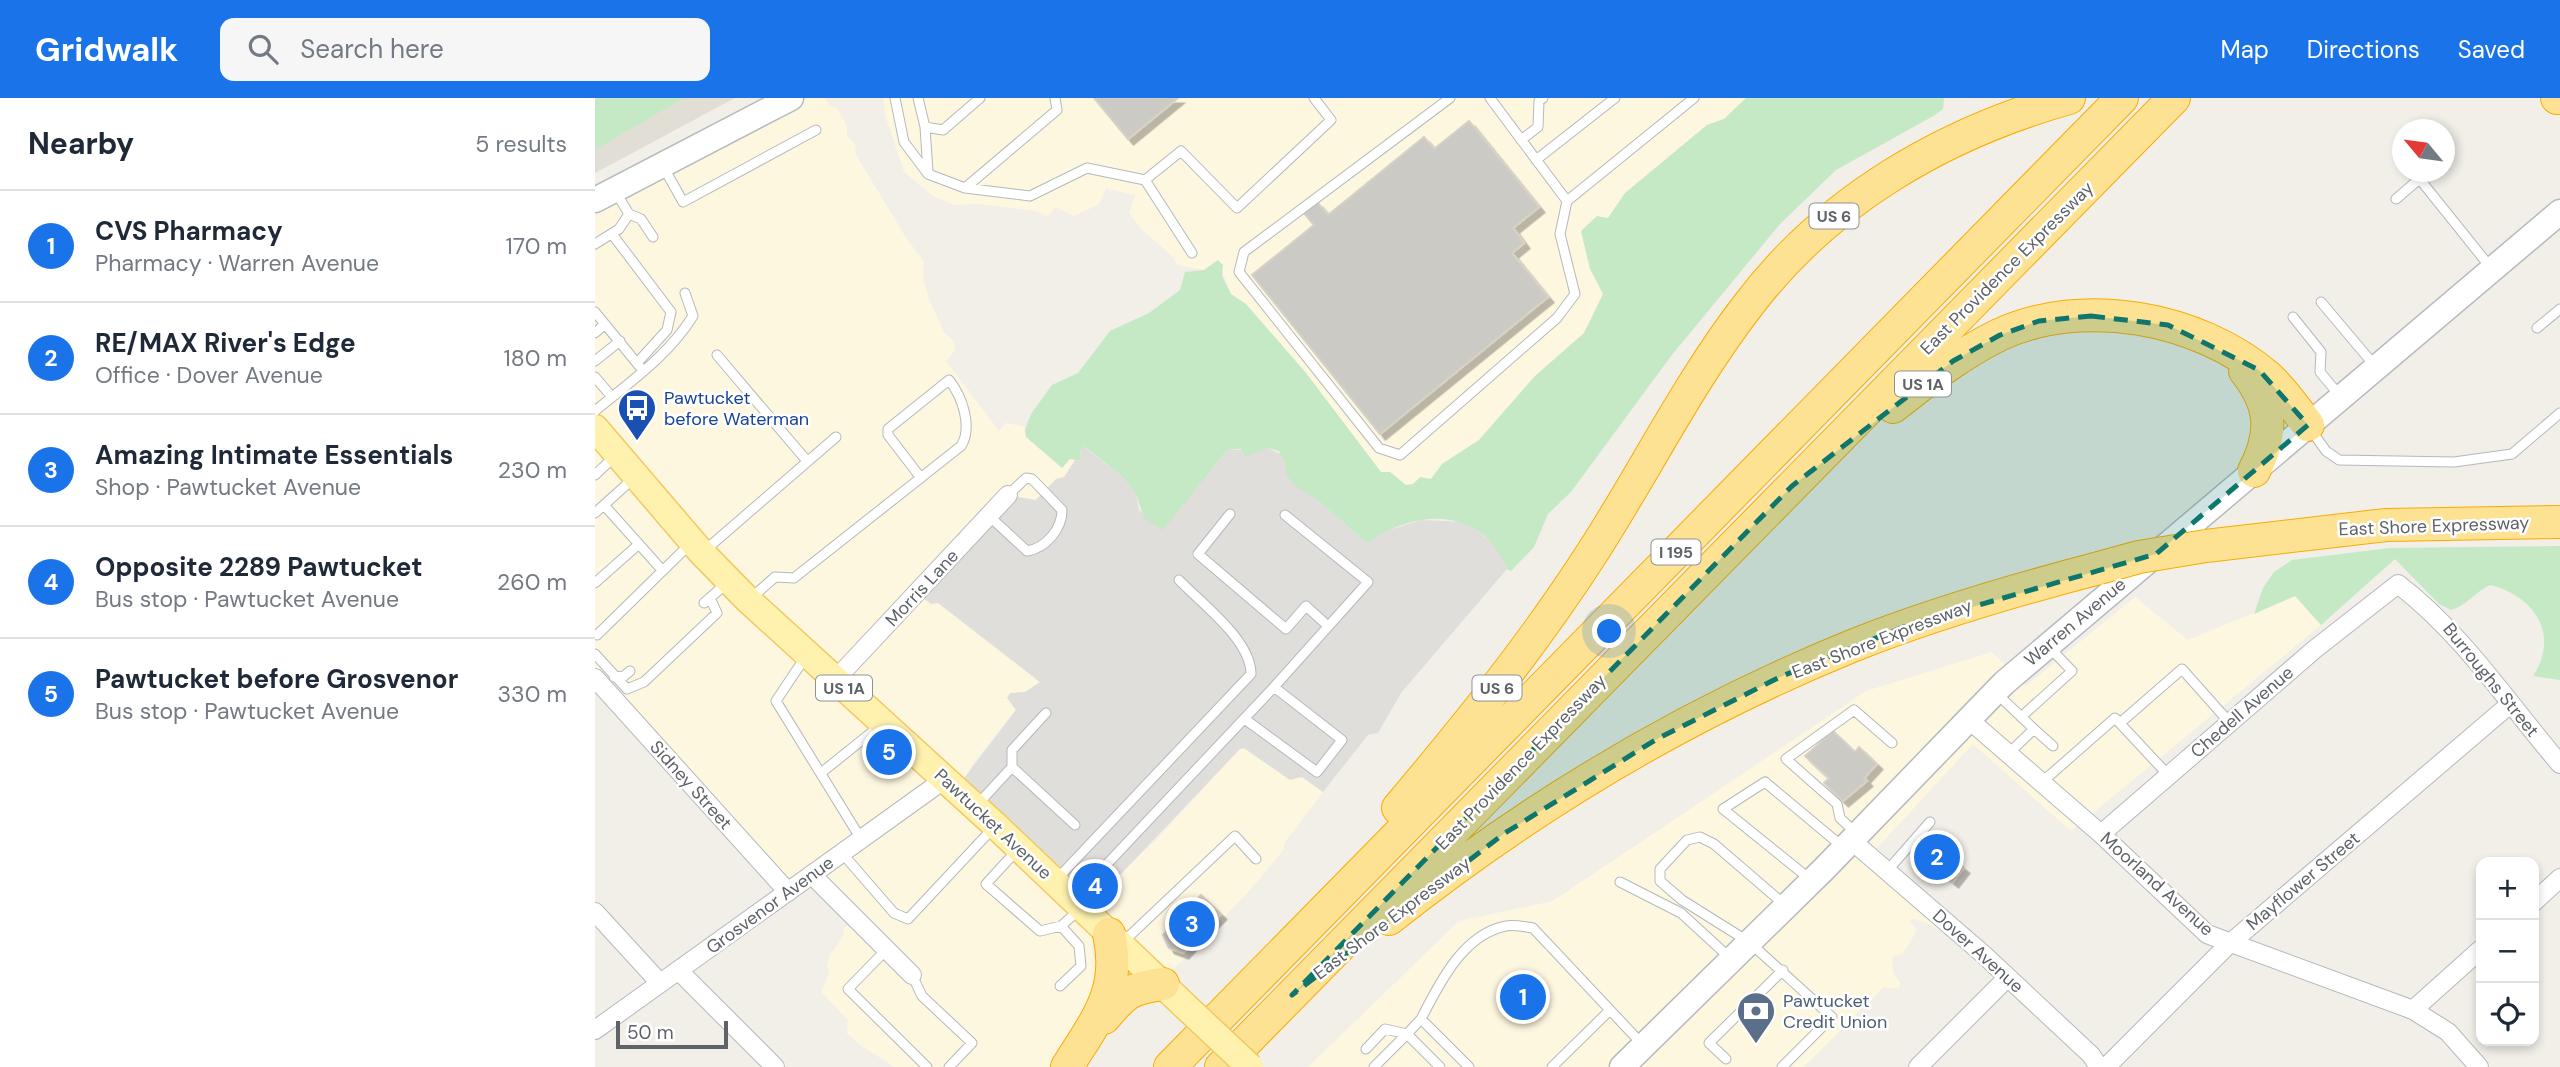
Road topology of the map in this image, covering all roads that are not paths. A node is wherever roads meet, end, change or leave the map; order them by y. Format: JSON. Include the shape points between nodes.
{"nodes":[{"id":1,"x":791,"y":98,"type":"edge"},
{"id":2,"x":895,"y":98,"type":"edge"},
{"id":3,"x":918,"y":98,"type":"edge"},
{"id":4,"x":980,"y":98,"type":"edge"},
{"id":5,"x":1055,"y":98,"type":"edge"},
{"id":6,"x":1314,"y":98,"type":"edge"},
{"id":7,"x":1450,"y":98,"type":"edge"},
{"id":8,"x":1490,"y":98,"type":"edge"},
{"id":9,"x":1615,"y":98,"type":"edge"},
{"id":10,"x":1694,"y":98,"type":"edge"},
{"id":11,"x":2069,"y":98,"type":"edge"},
{"id":12,"x":2122,"y":98,"type":"edge"},
{"id":13,"x":2174,"y":98,"type":"edge"},
{"id":14,"x":1540,"y":99,"type":"edge"},
{"id":15,"x":925,"y":127,"type":"junction"},
{"id":16,"x":816,"y":130,"type":"dead end"},
{"id":17,"x":1521,"y":140,"type":"junction"},
{"id":18,"x":1536,"y":159,"type":"junction"},
{"id":19,"x":663,"y":166,"type":"junction"},
{"id":20,"x":928,"y":174,"type":"junction"},
{"id":21,"x":1145,"y":180,"type":"junction"},
{"id":22,"x":965,"y":188,"type":"junction"},
{"id":23,"x":605,"y":196,"type":"edge"},
{"id":24,"x":2396,"y":200,"type":"dead end"},
{"id":25,"x":1567,"y":201,"type":"junction"},
{"id":26,"x":2560,"y":212,"type":"edge"},
{"id":27,"x":629,"y":214,"type":"junction"},
{"id":28,"x":612,"y":234,"type":"junction"},
{"id":29,"x":653,"y":237,"type":"dead end"},
{"id":30,"x":595,"y":244,"type":"edge"},
{"id":31,"x":1192,"y":253,"type":"dead end"},
{"id":32,"x":2492,"y":269,"type":"junction"},
{"id":33,"x":685,"y":293,"type":"dead end"},
{"id":34,"x":2321,"y":302,"type":"dead end"},
{"id":35,"x":2560,"y":309,"type":"edge"},
{"id":36,"x":595,"y":312,"type":"edge"},
{"id":37,"x":2293,"y":317,"type":"dead end"},
{"id":38,"x":605,"y":324,"type":"junction"},
{"id":39,"x":2537,"y":328,"type":"dead end"},
{"id":40,"x":595,"y":333,"type":"edge"},
{"id":41,"x":620,"y":341,"type":"junction"},
{"id":42,"x":2228,"y":352,"type":"junction"},
{"id":43,"x":717,"y":355,"type":"dead end"},
{"id":44,"x":595,"y":360,"type":"edge"},
{"id":45,"x":637,"y":363,"type":"junction"},
{"id":46,"x":2376,"y":367,"type":"junction"},
{"id":47,"x":643,"y":372,"type":"junction"},
{"id":48,"x":595,"y":377,"type":"edge"},
{"id":49,"x":612,"y":397,"type":"junction"},
{"id":50,"x":2341,"y":397,"type":"junction"},
{"id":51,"x":595,"y":411,"type":"edge"},
{"id":52,"x":2560,"y":413,"type":"edge"},
{"id":53,"x":2308,"y":425,"type":"junction"},
{"id":54,"x":595,"y":428,"type":"edge"},
{"id":55,"x":836,"y":437,"type":"dead end"},
{"id":56,"x":617,"y":454,"type":"junction"},
{"id":57,"x":807,"y":461,"type":"junction"},
{"id":58,"x":2254,"y":471,"type":"junction"},
{"id":59,"x":595,"y":475,"type":"edge"},
{"id":60,"x":636,"y":476,"type":"junction"},
{"id":61,"x":921,"y":478,"type":"junction"},
{"id":62,"x":1792,"y":486,"type":"junction"},
{"id":63,"x":1008,"y":495,"type":"joint"},
{"id":64,"x":604,"y":505,"type":"junction"},
{"id":65,"x":595,"y":513,"type":"edge"},
{"id":66,"x":1230,"y":514,"type":"dead end"},
{"id":67,"x":1285,"y":515,"type":"dead end"},
{"id":68,"x":989,"y":516,"type":"junction"},
{"id":69,"x":2560,"y":522,"type":"edge"},
{"id":70,"x":639,"y":544,"type":"junction"},
{"id":71,"x":697,"y":547,"type":"junction"},
{"id":72,"x":662,"y":569,"type":"junction"},
{"id":73,"x":1178,"y":580,"type":"dead end"},
{"id":74,"x":595,"y":583,"type":"edge"},
{"id":75,"x":714,"y":594,"type":"junction"},
{"id":76,"x":2385,"y":594,"type":"joint"},
{"id":77,"x":748,"y":600,"type":"junction"},
{"id":78,"x":1328,"y":626,"type":"junction"},
{"id":79,"x":597,"y":635,"type":"edge"},
{"id":80,"x":2048,"y":645,"type":"junction"},
{"id":81,"x":595,"y":654,"type":"edge"},
{"id":82,"x":807,"y":654,"type":"junction"},
{"id":83,"x":630,"y":671,"type":"dead end"},
{"id":84,"x":614,"y":677,"type":"junction"},
{"id":85,"x":595,"y":678,"type":"edge"},
{"id":86,"x":835,"y":680,"type":"junction"},
{"id":87,"x":1274,"y":687,"type":"junction"},
{"id":88,"x":1994,"y":691,"type":"junction"},
{"id":89,"x":2509,"y":705,"type":"junction"},
{"id":90,"x":1046,"y":713,"type":"dead end"},
{"id":91,"x":2021,"y":717,"type":"junction"},
{"id":92,"x":1967,"y":718,"type":"junction"},
{"id":93,"x":1245,"y":720,"type":"junction"},
{"id":94,"x":883,"y":723,"type":"junction"},
{"id":95,"x":2120,"y":723,"type":"junction"},
{"id":96,"x":2229,"y":723,"type":"junction"},
{"id":97,"x":2034,"y":729,"type":"junction"},
{"id":98,"x":1892,"y":743,"type":"dead end"},
{"id":99,"x":2053,"y":746,"type":"dead end"},
{"id":100,"x":2008,"y":754,"type":"junction"},
{"id":101,"x":2560,"y":764,"type":"edge"},
{"id":102,"x":1012,"y":767,"type":"junction"},
{"id":103,"x":821,"y":773,"type":"junction"},
{"id":104,"x":2169,"y":776,"type":"junction"},
{"id":105,"x":945,"y":779,"type":"junction"},
{"id":106,"x":2041,"y":783,"type":"junction"},
{"id":107,"x":975,"y":807,"type":"junction"},
{"id":108,"x":1930,"y":822,"type":"dead end"},
{"id":109,"x":995,"y":825,"type":"junction"},
{"id":110,"x":1075,"y":825,"type":"dead end"},
{"id":111,"x":2101,"y":834,"type":"junction"},
{"id":112,"x":861,"y":839,"type":"junction"},
{"id":113,"x":1851,"y":841,"type":"junction"},
{"id":114,"x":1020,"y":848,"type":"junction"},
{"id":115,"x":842,"y":853,"type":"junction"},
{"id":116,"x":1257,"y":859,"type":"dead end"},
{"id":117,"x":1887,"y":871,"type":"junction"},
{"id":118,"x":812,"y":875,"type":"junction"},
{"id":119,"x":2560,"y":878,"type":"edge"},
{"id":120,"x":1812,"y":881,"type":"junction"},
{"id":121,"x":1620,"y":882,"type":"dead end"},
{"id":122,"x":788,"y":892,"type":"junction"},
{"id":123,"x":1070,"y":896,"type":"junction"},
{"id":124,"x":2539,"y":897,"type":"edge"},
{"id":125,"x":1786,"y":906,"type":"junction"},
{"id":126,"x":595,"y":912,"type":"edge"},
{"id":127,"x":1061,"y":926,"type":"junction"},
{"id":128,"x":1115,"y":939,"type":"junction"},
{"id":129,"x":2228,"y":944,"type":"junction"},
{"id":130,"x":886,"y":950,"type":"junction"},
{"id":131,"x":1740,"y":951,"type":"junction"},
{"id":132,"x":2476,"y":953,"type":"edge"},
{"id":133,"x":678,"y":970,"type":"junction"},
{"id":134,"x":1783,"y":970,"type":"junction"},
{"id":135,"x":912,"y":975,"type":"joint"},
{"id":136,"x":2007,"y":978,"type":"junction"},
{"id":137,"x":660,"y":983,"type":"junction"},
{"id":138,"x":1163,"y":984,"type":"junction"},
{"id":139,"x":1060,"y":986,"type":"dead end"},
{"id":140,"x":1292,"y":995,"type":"junction"},
{"id":141,"x":1230,"y":1006,"type":"junction"},
{"id":142,"x":1610,"y":1010,"type":"junction"},
{"id":143,"x":2413,"y":1010,"type":"junction"},
{"id":144,"x":1421,"y":1019,"type":"junction"},
{"id":145,"x":595,"y":1030,"type":"edge"},
{"id":146,"x":1407,"y":1034,"type":"junction"},
{"id":147,"x":1366,"y":1049,"type":"dead end"},
{"id":148,"x":1634,"y":1057,"type":"edge"},
{"id":149,"x":1726,"y":1059,"type":"dead end"},
{"id":150,"x":1070,"y":1062,"type":"edge"},
{"id":151,"x":775,"y":1067,"type":"edge"},
{"id":152,"x":927,"y":1067,"type":"edge"},
{"id":153,"x":949,"y":1067,"type":"edge"},
{"id":154,"x":1170,"y":1067,"type":"edge"},
{"id":155,"x":1221,"y":1067,"type":"edge"},
{"id":156,"x":1250,"y":1067,"type":"edge"},
{"id":157,"x":1374,"y":1067,"type":"edge"},
{"id":158,"x":1440,"y":1067,"type":"edge"},
{"id":159,"x":1469,"y":1067,"type":"edge"},
{"id":160,"x":1552,"y":1067,"type":"edge"},
{"id":161,"x":1782,"y":1067,"type":"edge"},
{"id":162,"x":1918,"y":1067,"type":"edge"},
{"id":163,"x":2099,"y":1067,"type":"edge"},
{"id":164,"x":2106,"y":1067,"type":"edge"},
{"id":165,"x":2479,"y":1067,"type":"edge"}],
"edges":[{"from":1,"to":19,"type":"main road"},
{"from":2,"to":20,"type":"lane","via":[[904,142]]},
{"from":3,"to":15,"type":"lane"},
{"from":4,"to":15,"type":"lane","via":[[943,130]]},
{"from":5,"to":22,"type":"lane","via":[[1057,110]]},
{"from":6,"to":21,"type":"lane","via":[[1331,120],[1237,208],[1181,151]]},
{"from":7,"to":25,"type":"lane","via":[[1244,252],[1239,272],[1379,448],[1400,455],[1557,318],[1575,295],[1560,234]]},
{"from":8,"to":17,"type":"lane"},
{"from":9,"to":18,"type":"lane"},
{"from":10,"to":25,"type":"lane"},
{"from":11,"to":141,"type":"highway","number":"US 6","via":[[1994,123],[1925,154],[1845,207],[1782,264],[1731,328],[1593,552],[1497,688]]},
{"from":12,"to":141,"type":"highway","name":"East Providence Expressway","number":"I 195"},
{"from":13,"to":62,"type":"highway","name":"East Providence Expressway","number":"I 195"},
{"from":14,"to":17,"type":"lane","via":[[1538,127]]},
{"from":15,"to":20,"type":"lane"},
{"from":16,"to":19,"type":"lane","via":[[683,202]]},
{"from":17,"to":18,"type":"lane"},
{"from":18,"to":25,"type":"lane"},
{"from":19,"to":23,"type":"main road"},
{"from":20,"to":22,"type":"lane"},
{"from":21,"to":22,"type":"lane","via":[[1087,168],[1030,195]]},
{"from":21,"to":31,"type":"lane"},
{"from":23,"to":27,"type":"lane"},
{"from":24,"to":32,"type":"lane","via":[[2418,180],[2422,182]]},
{"from":26,"to":32,"type":"main road","name":"Warren Avenue"},
{"from":27,"to":28,"type":"lane"},
{"from":27,"to":29,"type":"lane","via":[[641,219]]},
{"from":28,"to":30,"type":"lane"},
{"from":28,"to":45,"type":"lane","via":[[671,312],[667,330]]},
{"from":32,"to":46,"type":"main road","name":"Warren Avenue"},
{"from":33,"to":47,"type":"lane","via":[[693,316],[663,355]]},
{"from":34,"to":46,"type":"lane"},
{"from":35,"to":39,"type":"lane"},
{"from":36,"to":38,"type":"lane"},
{"from":37,"to":50,"type":"lane","via":[[2321,352],[2320,372]]},
{"from":38,"to":40,"type":"lane"},
{"from":38,"to":41,"type":"lane"},
{"from":41,"to":44,"type":"lane"},
{"from":41,"to":45,"type":"lane"},
{"from":42,"to":53,"type":"highway","via":[[2268,377]]},
{"from":42,"to":58,"type":"highway","number":"US 1A","via":[[2258,388],[2268,412],[2267,443]]},
{"from":42,"to":62,"type":"highway","number":"US 1A","via":[[2193,334],[2143,320],[2104,316],[2039,321],[2000,335],[1953,361]]},
{"from":43,"to":57,"type":"lane"},
{"from":45,"to":47,"type":"lane"},
{"from":46,"to":50,"type":"main road","name":"Warren Avenue"},
{"from":47,"to":49,"type":"lane"},
{"from":48,"to":49,"type":"lane"},
{"from":49,"to":51,"type":"lane"},
{"from":50,"to":53,"type":"main road","name":"Warren Avenue"},
{"from":52,"to":53,"type":"lane","via":[[2512,454],[2474,461],[2335,458]]},
{"from":53,"to":58,"type":"main road","name":"Warren Avenue"},
{"from":54,"to":56,"type":"main road","name":"Pawtucket Avenue","number":"US 1A"},
{"from":55,"to":57,"type":"lane"},
{"from":56,"to":59,"type":"lane"},
{"from":56,"to":60,"type":"main road","name":"Pawtucket Avenue","number":"US 1A"},
{"from":57,"to":71,"type":"lane"},
{"from":58,"to":80,"type":"main road","name":"Warren Avenue","number":"US 1A"},
{"from":60,"to":64,"type":"lane"},
{"from":60,"to":71,"type":"main road","name":"Pawtucket Avenue","number":"US 1A"},
{"from":61,"to":61,"type":"lane","via":[[965,440],[959,394],[949,380],[888,429]]},
{"from":61,"to":77,"type":"lane","via":[[794,578],[775,577]]},
{"from":62,"to":140,"type":"highway","name":"East Providence Expressway","number":"I 195"},
{"from":63,"to":68,"type":"street","name":"Morris Lane"},
{"from":63,"to":68,"type":"lane","via":[[1019,482],[1032,480],[1062,510],[1057,531],[1036,550],[1027,551]]},
{"from":64,"to":65,"type":"lane"},
{"from":64,"to":70,"type":"lane"},
{"from":66,"to":78,"type":"lane","via":[[1198,554],[1286,629],[1306,606]]},
{"from":67,"to":78,"type":"lane","via":[[1368,582]]},
{"from":68,"to":86,"type":"street","name":"Morris Lane"},
{"from":69,"to":140,"type":"highway","name":"East Shore Expressway","bridge":true,"via":[[2386,525],[2139,557],[1957,608],[1854,646],[1680,727],[1587,779],[1396,913]]},
{"from":70,"to":72,"type":"lane"},
{"from":70,"to":74,"type":"lane"},
{"from":71,"to":72,"type":"lane"},
{"from":71,"to":75,"type":"main road","name":"Pawtucket Avenue","number":"US 1A"},
{"from":72,"to":79,"type":"lane"},
{"from":73,"to":123,"type":"lane","via":[[1245,647],[1251,674]]},
{"from":75,"to":77,"type":"main road","name":"Pawtucket Avenue","number":"US 1A"},
{"from":75,"to":84,"type":"lane","via":[[717,613],[644,682],[627,689]]},
{"from":76,"to":89,"type":"street","name":"Burroughs Street","via":[[2398,584],[2432,610],[2468,648]]},
{"from":76,"to":96,"type":"street","name":"Chedell Avenue"},
{"from":77,"to":82,"type":"main road","name":"Pawtucket Avenue","number":"US 1A"},
{"from":78,"to":87,"type":"lane"},
{"from":80,"to":88,"type":"main road","name":"Warren Avenue","number":"US 1A"},
{"from":80,"to":91,"type":"lane","via":[[2072,671]]},
{"from":81,"to":84,"type":"lane"},
{"from":82,"to":86,"type":"main road","name":"Pawtucket Avenue","number":"US 1A"},
{"from":82,"to":103,"type":"lane","via":[[776,701]]},
{"from":83,"to":84,"type":"lane"},
{"from":85,"to":122,"type":"street","name":"Sidney Street"},
{"from":86,"to":94,"type":"main road","name":"Pawtucket Avenue","number":"US 1A"},
{"from":87,"to":93,"type":"lane"},
{"from":87,"to":93,"type":"lane","via":[[1342,740],[1317,772]]},
{"from":88,"to":91,"type":"lane"},
{"from":88,"to":92,"type":"main road","name":"Warren Avenue","number":"US 1A"},
{"from":89,"to":101,"type":"street","name":"Burroughs Street"},
{"from":89,"to":129,"type":"street","name":"Mayflower Street"},
{"from":90,"to":102,"type":"lane","via":[[1012,750]]},
{"from":91,"to":97,"type":"lane"},
{"from":92,"to":100,"type":"street","name":"Moorland Avenue"},
{"from":92,"to":113,"type":"main road","name":"Warren Avenue","number":"US 1A"},
{"from":93,"to":123,"type":"lane"},
{"from":94,"to":103,"type":"lane"},
{"from":94,"to":105,"type":"main road","name":"Pawtucket Avenue","number":"US 1A"},
{"from":95,"to":96,"type":"lane","via":[[2182,669]]},
{"from":95,"to":104,"type":"lane"},
{"from":95,"to":106,"type":"lane","via":[[2115,718]]},
{"from":96,"to":104,"type":"street","name":"Chedell Avenue"},
{"from":97,"to":99,"type":"lane"},
{"from":97,"to":100,"type":"lane"},
{"from":98,"to":113,"type":"lane","via":[[1854,710],[1786,759],[1837,804]]},
{"from":100,"to":106,"type":"street","name":"Moorland Avenue"},
{"from":102,"to":107,"type":"lane"},
{"from":102,"to":110,"type":"lane"},
{"from":103,"to":112,"type":"lane"},
{"from":104,"to":111,"type":"street","name":"Chedell Avenue"},
{"from":105,"to":107,"type":"main road","name":"Pawtucket Avenue","number":"US 1A"},
{"from":105,"to":112,"type":"street","name":"Grosvenor Avenue"},
{"from":106,"to":111,"type":"street","name":"Moorland Avenue"},
{"from":107,"to":109,"type":"main road","name":"Pawtucket Avenue","number":"US 1A"},
{"from":108,"to":117,"type":"lane"},
{"from":109,"to":114,"type":"main road","name":"Pawtucket Avenue","number":"US 1A"},
{"from":109,"to":115,"type":"lane","via":[[908,919],[894,913]]},
{"from":111,"to":129,"type":"street","name":"Moorland Avenue","via":[[2207,934]]},
{"from":112,"to":115,"type":"street","name":"Grosvenor Avenue"},
{"from":113,"to":117,"type":"street","name":"Dover Avenue"},
{"from":113,"to":120,"type":"main road","name":"Warren Avenue","number":"US 1A"},
{"from":113,"to":120,"type":"lane","via":[[1765,782],[1723,809]]},
{"from":114,"to":123,"type":"main road","name":"Pawtucket Avenue","number":"US 1A"},
{"from":114,"to":127,"type":"lane","via":[[986,884],[1040,931]]},
{"from":115,"to":118,"type":"street","name":"Grosvenor Avenue"},
{"from":116,"to":128,"type":"lane","via":[[1235,836]]},
{"from":117,"to":136,"type":"street","name":"Dover Avenue"},
{"from":118,"to":122,"type":"street","name":"Grosvenor Avenue"},
{"from":118,"to":130,"type":"street"},
{"from":119,"to":124,"type":"street"},
{"from":120,"to":125,"type":"main road","name":"Warren Avenue","number":"US 1A"},
{"from":121,"to":131,"type":"lane","via":[[1681,913]]},
{"from":122,"to":133,"type":"street","name":"Grosvenor Avenue"},
{"from":123,"to":127,"type":"lane"},
{"from":123,"to":128,"type":"main road","name":"Pawtucket Avenue","number":"US 1A"},
{"from":125,"to":131,"type":"main road","name":"Warren Avenue","number":"US 1A"},
{"from":125,"to":131,"type":"lane","via":[[1714,844],[1700,837],[1688,840],[1660,869],[1660,881]]},
{"from":126,"to":137,"type":"street"},
{"from":127,"to":139,"type":"lane","via":[[1079,946],[1081,967]]},
{"from":128,"to":138,"type":"main road","name":"Pawtucket Avenue","number":"US 1A"},
{"from":128,"to":150,"type":"highway","via":[[1112,987]]},
{"from":129,"to":143,"type":"street","name":"Moorland Avenue"},
{"from":129,"to":164,"type":"street","name":"Mayflower Street"},
{"from":130,"to":135,"type":"street"},
{"from":130,"to":152,"type":"lane","via":[[848,989]]},
{"from":131,"to":134,"type":"lane"},
{"from":131,"to":148,"type":"main road","name":"Warren Avenue","number":"US 1A"},
{"from":132,"to":143,"type":"street"},
{"from":133,"to":137,"type":"street","name":"Grosvenor Avenue"},
{"from":133,"to":151,"type":"street"},
{"from":134,"to":149,"type":"lane","via":[[1709,1043]]},
{"from":134,"to":161,"type":"lane","via":[[1832,1017]]},
{"from":135,"to":153,"type":"lane","via":[[922,996],[972,1043]]},
{"from":136,"to":162,"type":"street"},
{"from":136,"to":163,"type":"street","name":"Dover Avenue"},
{"from":137,"to":145,"type":"street","name":"Grosvenor Avenue"},
{"from":138,"to":150,"type":"highway","via":[[1124,993]]},
{"from":138,"to":156,"type":"main road","name":"Pawtucket Avenue","number":"US 1A","bridge":true},
{"from":140,"to":155,"type":"highway","name":"East Providence Expressway","number":"I 195"},
{"from":141,"to":154,"type":"highway","name":"East Providence Expressway","number":"I 195"},
{"from":142,"to":144,"type":"lane","via":[[1533,928],[1507,925],[1479,935],[1441,980]]},
{"from":142,"to":148,"type":"lane"},
{"from":142,"to":160,"type":"lane"},
{"from":143,"to":165,"type":"street","name":"Moorland Avenue","via":[[2448,1032]]},
{"from":144,"to":146,"type":"lane"},
{"from":144,"to":159,"type":"lane"},
{"from":146,"to":147,"type":"lane","via":[[1385,1029]]},
{"from":146,"to":157,"type":"lane"},
{"from":146,"to":158,"type":"lane"}]}
